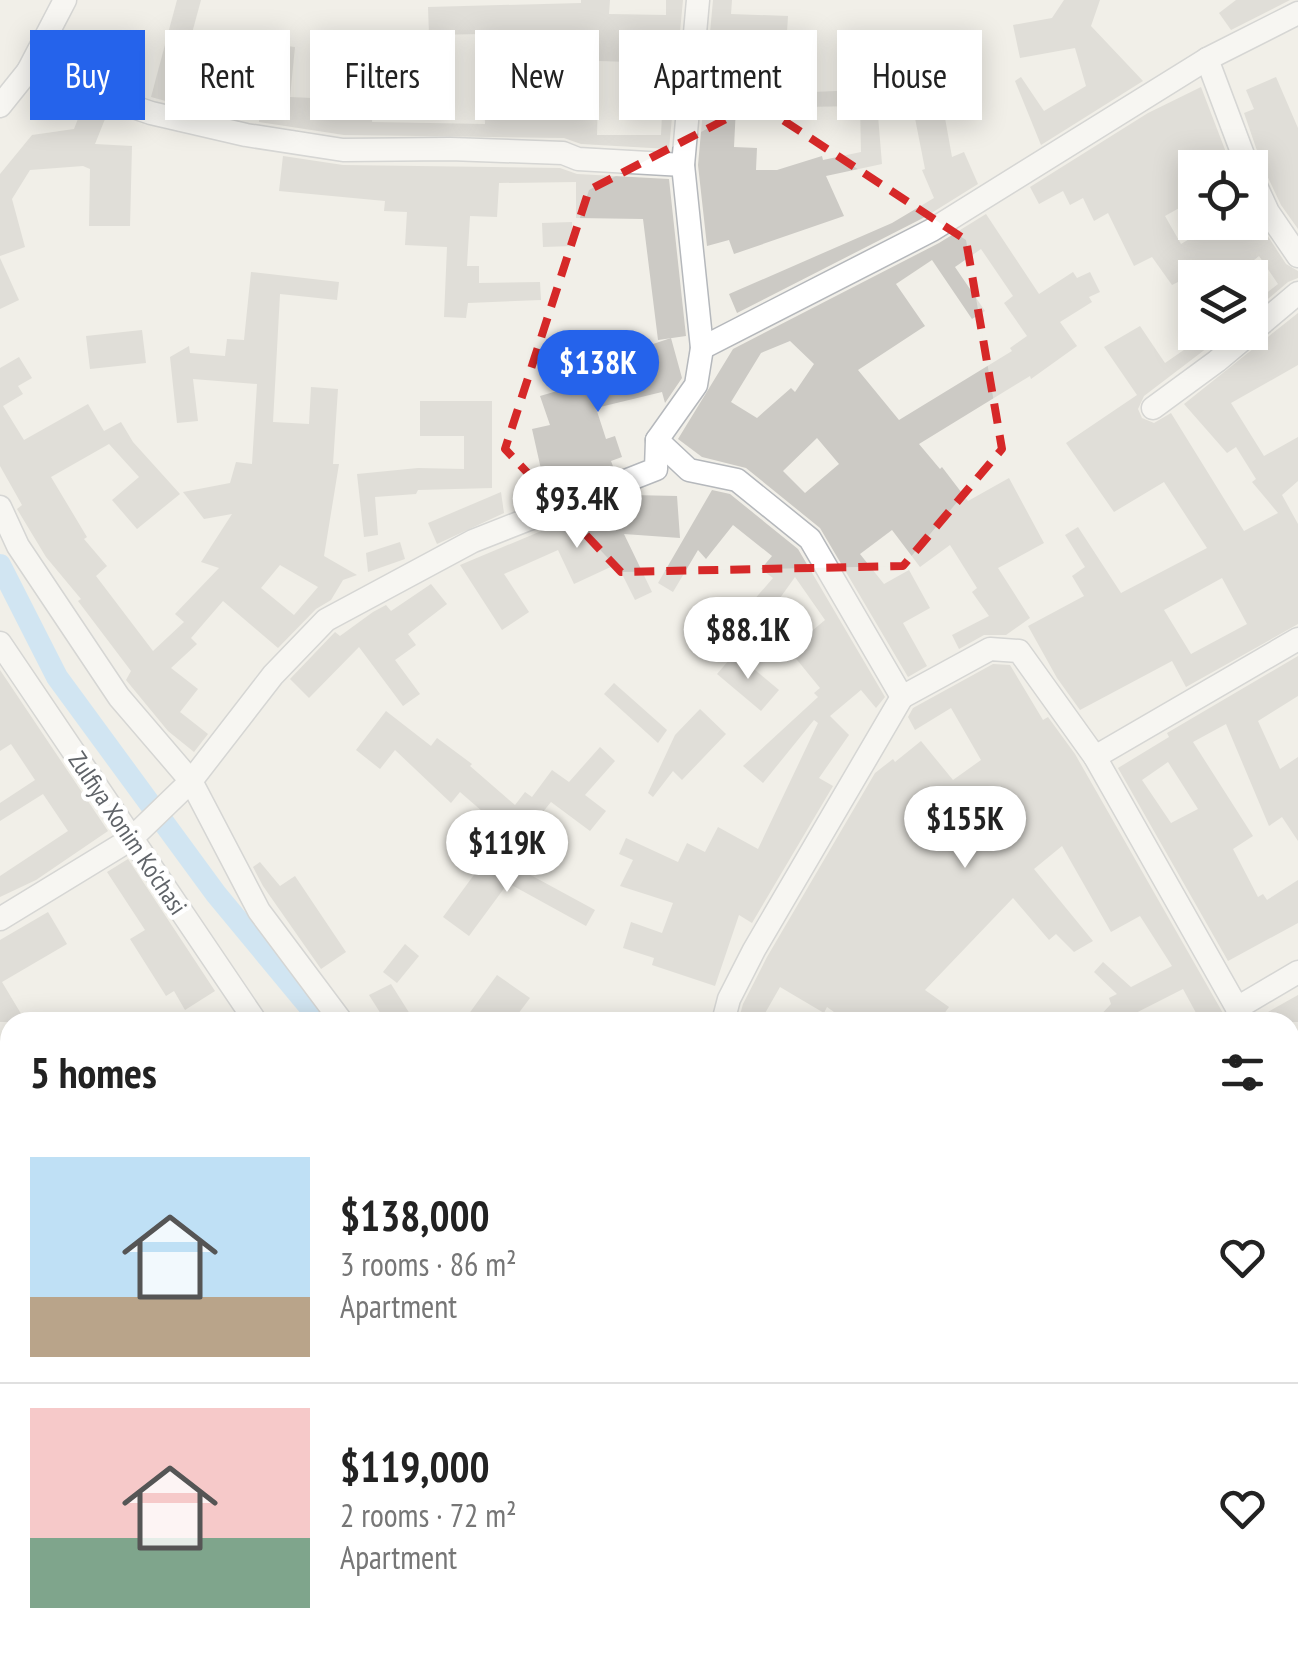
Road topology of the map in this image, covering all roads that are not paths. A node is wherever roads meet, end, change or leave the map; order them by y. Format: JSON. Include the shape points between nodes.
{"nodes":[{"id":1,"x":65,"y":0,"type":"edge"},
{"id":2,"x":698,"y":0,"type":"edge"},
{"id":3,"x":1298,"y":13,"type":"edge"},
{"id":4,"x":1207,"y":58,"type":"junction"},
{"id":5,"x":28,"y":71,"type":"junction"},
{"id":6,"x":0,"y":106,"type":"edge"},
{"id":7,"x":1242,"y":150,"type":"edge"},
{"id":8,"x":683,"y":165,"type":"junction"},
{"id":9,"x":1268,"y":212,"type":"edge"},
{"id":10,"x":1298,"y":256,"type":"edge"},
{"id":11,"x":1298,"y":293,"type":"edge"},
{"id":12,"x":702,"y":348,"type":"junction"},
{"id":13,"x":1154,"y":408,"type":"dead end"},
{"id":14,"x":657,"y":440,"type":"junction"},
{"id":15,"x":0,"y":507,"type":"edge"},
{"id":16,"x":1298,"y":640,"type":"edge"},
{"id":17,"x":3,"y":655,"type":"edge"},
{"id":18,"x":902,"y":697,"type":"junction"},
{"id":19,"x":1095,"y":757,"type":"junction"},
{"id":20,"x":186,"y":786,"type":"junction"},
{"id":21,"x":136,"y":834,"type":"junction"},
{"id":22,"x":0,"y":920,"type":"edge"},
{"id":23,"x":1298,"y":972,"type":"edge"},
{"id":24,"x":242,"y":1012,"type":"edge"},
{"id":25,"x":335,"y":1012,"type":"edge"},
{"id":26,"x":726,"y":1012,"type":"edge"},
{"id":27,"x":1239,"y":1012,"type":"edge"},
{"id":28,"x":1245,"y":1012,"type":"edge"}],
"edges":[{"from":1,"to":5,"type":"street"},
{"from":2,"to":8,"type":"street"},
{"from":3,"to":4,"type":"street"},
{"from":4,"to":7,"type":"street"},
{"from":4,"to":12,"type":"street","via":[[932,230]]},
{"from":5,"to":6,"type":"street"},
{"from":5,"to":8,"type":"street","via":[[151,113],[343,150],[564,153]]},
{"from":8,"to":12,"type":"street"},
{"from":9,"to":10,"type":"street"},
{"from":11,"to":13,"type":"street"},
{"from":12,"to":14,"type":"street","via":[[696,385]]},
{"from":14,"to":18,"type":"street","via":[[689,470],[737,480],[810,539]]},
{"from":14,"to":20,"type":"street","via":[[656,470],[473,541],[326,620],[273,675]]},
{"from":15,"to":20,"type":"street","via":[[18,546],[118,698]]},
{"from":16,"to":19,"type":"street"},
{"from":17,"to":21,"type":"street","name":"Zulfiya Xonim Ko'chasi"},
{"from":18,"to":19,"type":"street","via":[[990,648],[1019,650]]},
{"from":18,"to":26,"type":"street","via":[[754,950]]},
{"from":19,"to":27,"type":"street"},
{"from":20,"to":21,"type":"street"},
{"from":20,"to":25,"type":"street","via":[[259,911]]},
{"from":21,"to":22,"type":"street"},
{"from":21,"to":24,"type":"street","name":"Zulfiya Xonim Ko'chasi"},
{"from":23,"to":28,"type":"street"}]}
